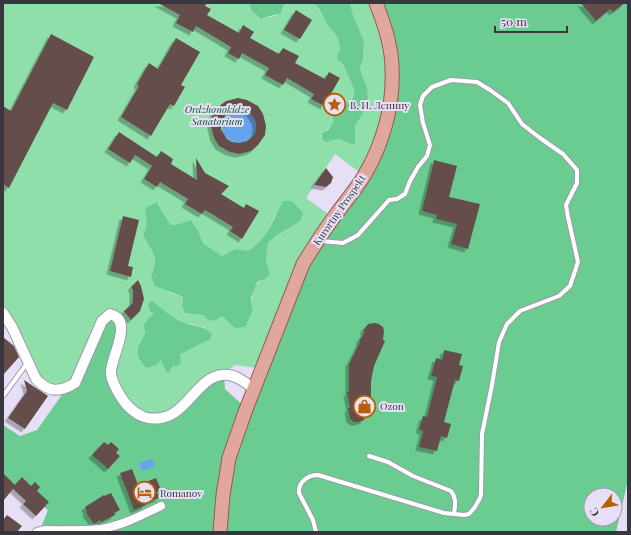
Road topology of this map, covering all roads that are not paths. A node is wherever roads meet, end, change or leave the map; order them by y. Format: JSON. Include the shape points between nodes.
{"nodes":[{"id":1,"x":376,"y":3,"type":"edge"},
{"id":2,"x":317,"y":241,"type":"junction"},
{"id":3,"x":3,"y":313,"type":"edge"},
{"id":4,"x":28,"y":362,"type":"junction"},
{"id":5,"x":254,"y":389,"type":"junction"},
{"id":6,"x":3,"y":396,"type":"edge"},
{"id":7,"x":368,"y":456,"type":"dead end"},
{"id":8,"x":162,"y":506,"type":"dead end"},
{"id":9,"x":454,"y":514,"type":"junction"},
{"id":10,"x":37,"y":532,"type":"edge"},
{"id":11,"x":220,"y":532,"type":"edge"},
{"id":12,"x":316,"y":532,"type":"edge"}],
"edges":[{"from":1,"to":2,"type":"main road","name":"Kurortny Prospekt","via":[[388,38],[392,67],[388,115],[380,144],[364,175]]},
{"from":2,"to":5,"type":"main road","name":"Kurortny Prospekt","via":[[303,264]]},
{"from":2,"to":9,"type":"lane","via":[[343,243],[358,235],[389,200],[405,194],[418,167],[427,156],[430,145],[422,123],[420,105],[423,96],[432,87],[451,80],[477,82],[490,90],[508,103],[522,124],[563,154],[577,170],[577,183],[566,205],[578,262],[570,286],[559,296],[520,311],[507,324],[499,342],[482,434],[481,494],[472,511],[464,515]]},
{"from":3,"to":4,"type":"street"},
{"from":4,"to":5,"type":"street","via":[[42,386],[65,389],[75,383],[102,321],[110,314],[120,321],[121,329],[111,371],[112,378],[128,407],[138,415],[152,420],[167,417],[182,407],[206,382],[223,374],[240,379]]},
{"from":4,"to":6,"type":"lane"},
{"from":5,"to":11,"type":"main road","name":"Kurortny Prospekt","via":[[229,458]]},
{"from":7,"to":9,"type":"lane","via":[[388,462],[413,476],[451,491],[456,501]]},
{"from":8,"to":10,"type":"street","via":[[122,523],[102,528]]},
{"from":9,"to":12,"type":"lane","via":[[311,475],[298,489]]}]}
